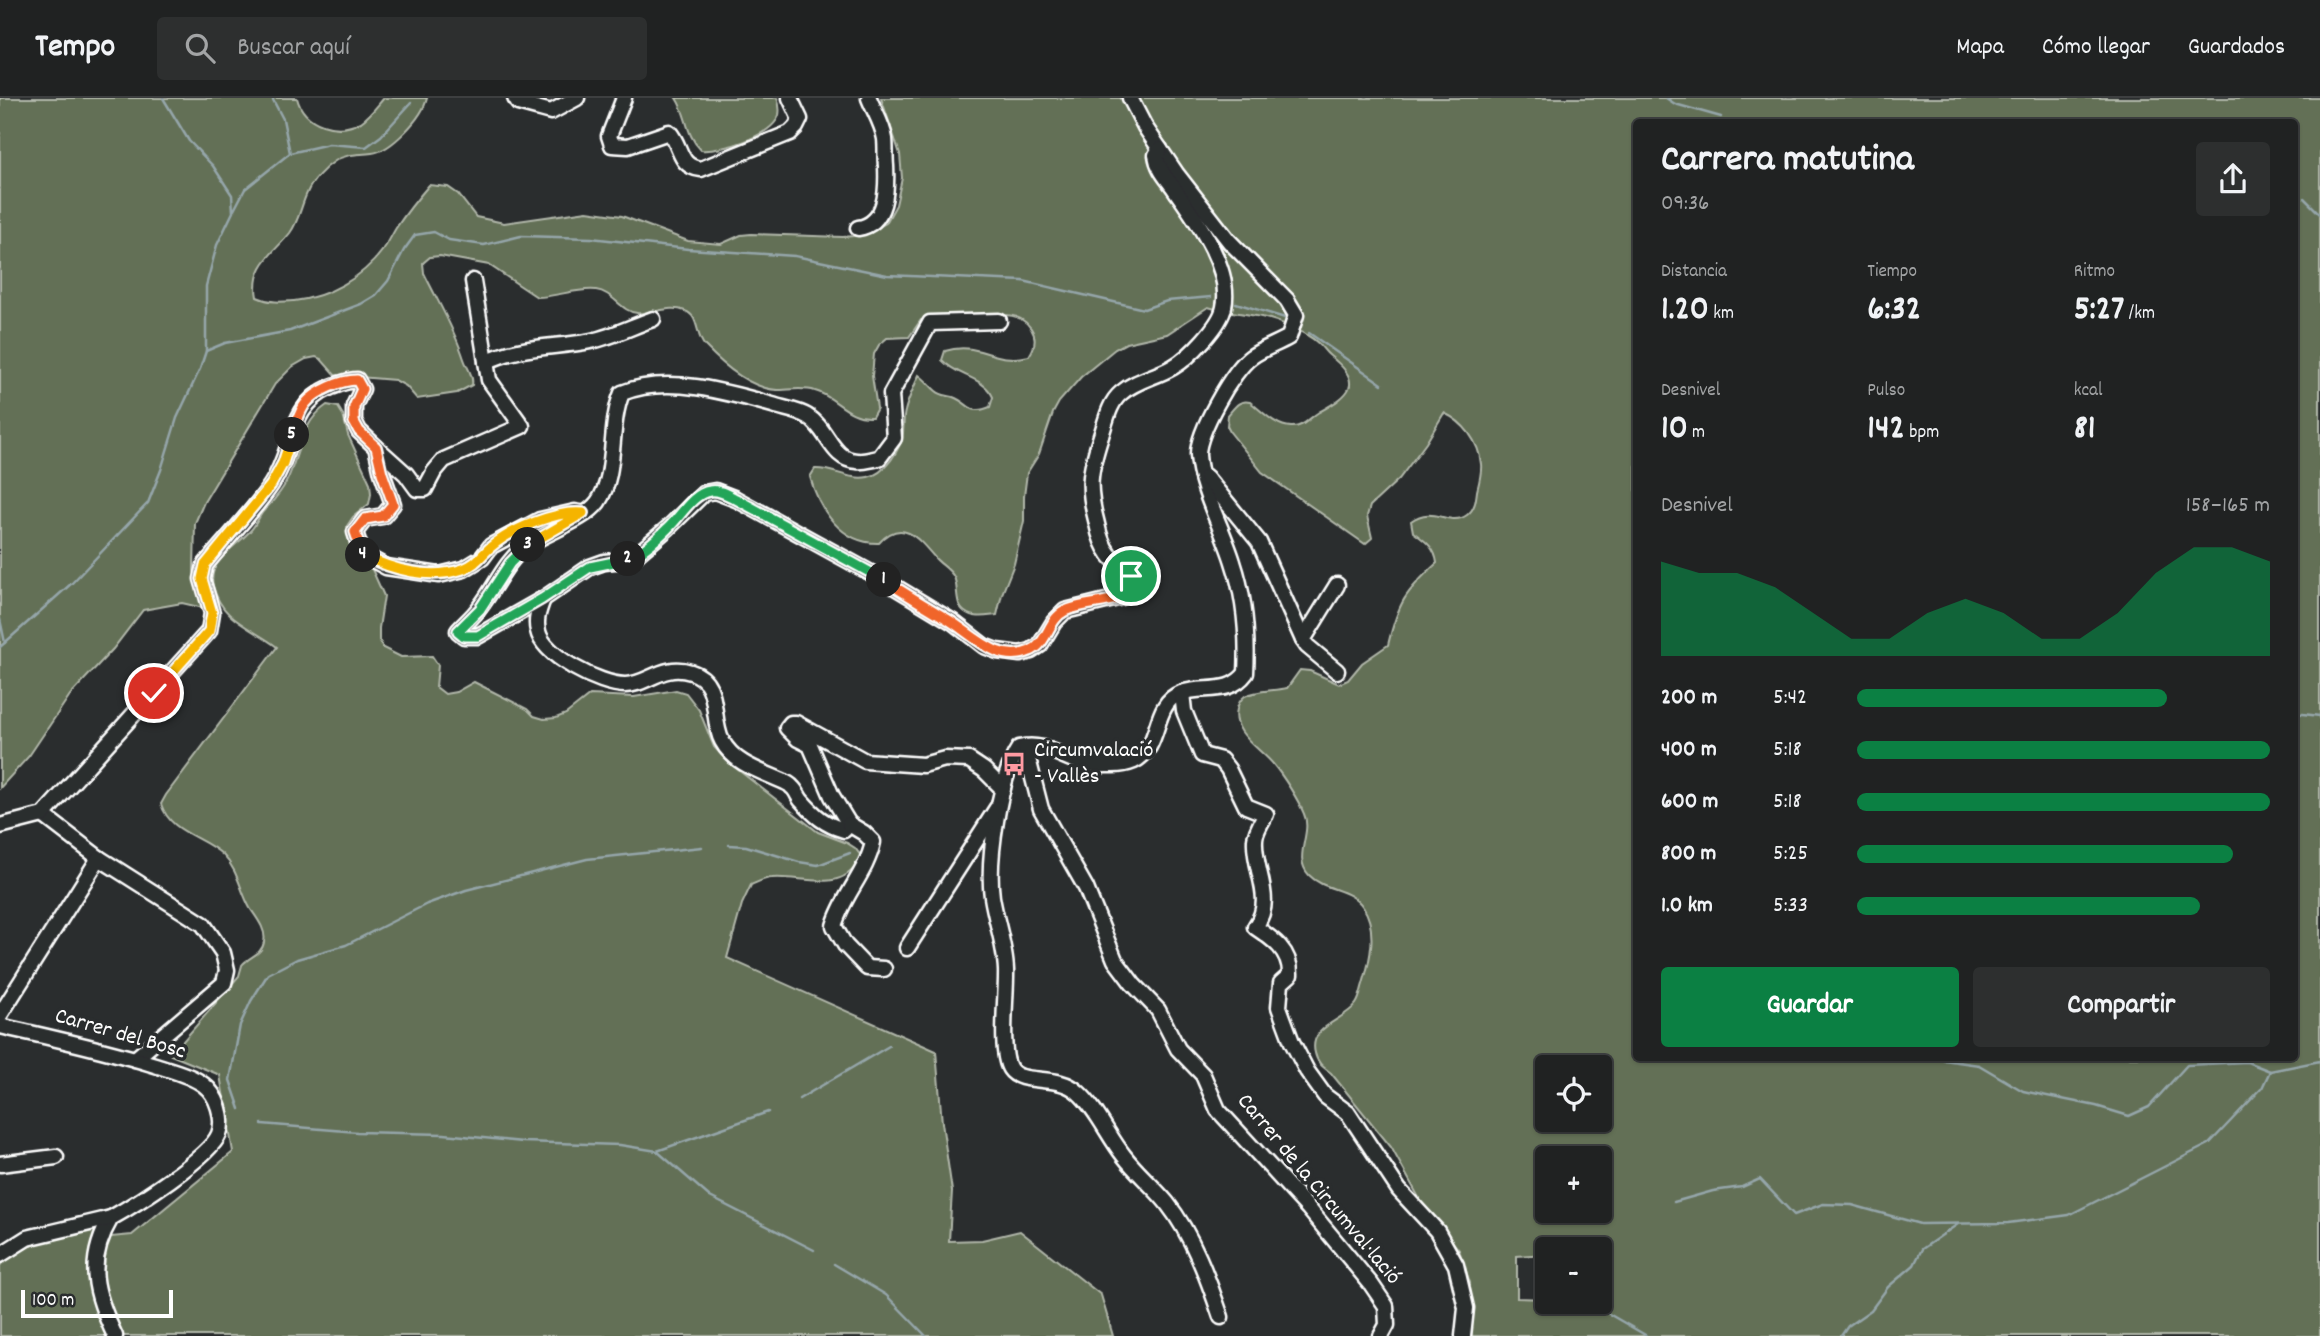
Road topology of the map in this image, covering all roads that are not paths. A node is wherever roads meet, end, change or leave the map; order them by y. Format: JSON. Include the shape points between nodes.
{"nodes":[{"id":1,"x":515,"y":98,"type":"edge"},
{"id":2,"x":576,"y":98,"type":"edge"},
{"id":3,"x":624,"y":98,"type":"edge"},
{"id":4,"x":790,"y":98,"type":"edge"},
{"id":5,"x":869,"y":98,"type":"edge"},
{"id":6,"x":1130,"y":98,"type":"edge"},
{"id":7,"x":1160,"y":149,"type":"junction"},
{"id":8,"x":858,"y":228,"type":"dead end"},
{"id":9,"x":473,"y":281,"type":"dead end"},
{"id":10,"x":653,"y":319,"type":"dead end"},
{"id":11,"x":999,"y":321,"type":"dead end"},
{"id":12,"x":486,"y":362,"type":"junction"},
{"id":13,"x":376,"y":447,"type":"junction"},
{"id":14,"x":1201,"y":471,"type":"junction"},
{"id":15,"x":583,"y":513,"type":"junction"},
{"id":16,"x":1337,"y":585,"type":"dead end"},
{"id":17,"x":530,"y":614,"type":"junction"},
{"id":18,"x":1303,"y":640,"type":"junction"},
{"id":19,"x":1337,"y":671,"type":"dead end"},
{"id":20,"x":1182,"y":693,"type":"junction"},
{"id":21,"x":1024,"y":747,"type":"junction"},
{"id":22,"x":1003,"y":789,"type":"junction"},
{"id":23,"x":1000,"y":804,"type":"junction"},
{"id":24,"x":43,"y":816,"type":"junction"},
{"id":25,"x":849,"y":824,"type":"junction"},
{"id":26,"x":0,"y":826,"type":"edge"},
{"id":27,"x":99,"y":858,"type":"junction"},
{"id":28,"x":906,"y":948,"type":"dead end"},
{"id":29,"x":884,"y":969,"type":"dead end"},
{"id":30,"x":0,"y":1015,"type":"edge"},
{"id":31,"x":0,"y":1026,"type":"edge"},
{"id":32,"x":135,"y":1059,"type":"junction"},
{"id":33,"x":56,"y":1157,"type":"dead end"},
{"id":34,"x":0,"y":1164,"type":"edge"},
{"id":35,"x":111,"y":1218,"type":"junction"},
{"id":36,"x":0,"y":1255,"type":"edge"},
{"id":37,"x":1221,"y":1318,"type":"dead end"},
{"id":38,"x":115,"y":1336,"type":"edge"},
{"id":39,"x":1381,"y":1336,"type":"edge"},
{"id":40,"x":1463,"y":1336,"type":"edge"}],
"edges":[{"from":1,"to":2,"type":"street","via":[[518,103],[551,112]]},
{"from":3,"to":4,"type":"street","via":[[609,136],[611,145],[628,146],[669,132],[692,169],[790,132],[800,119]]},
{"from":5,"to":8,"type":"street","via":[[885,138],[887,190],[874,222]]},
{"from":6,"to":7,"type":"street"},
{"from":7,"to":14,"type":"street","via":[[1229,240],[1296,315],[1289,337],[1252,356],[1234,376],[1198,443]]},
{"from":7,"to":17,"type":"street","via":[[1156,155],[1162,173],[1206,235],[1223,281],[1225,304],[1216,325],[1176,366],[1131,386],[1113,402],[1109,413],[1094,457],[1089,491],[1107,552],[1131,576],[1122,597],[1065,611],[1031,651],[997,651],[882,579],[736,499],[709,491],[635,556],[590,567],[542,599]]},
{"from":9,"to":12,"type":"street"},
{"from":10,"to":12,"type":"street","via":[[595,340],[503,353]]},
{"from":11,"to":15,"type":"street","via":[[930,323],[891,394],[894,438],[879,458],[856,462],[836,453],[808,416],[748,398],[681,385],[639,386],[622,393],[615,409],[609,475],[597,502]]},
{"from":12,"to":13,"type":"street","via":[[489,380],[522,426],[444,460],[425,489],[417,489]]},
{"from":13,"to":15,"type":"street","via":[[393,504],[383,516],[365,519],[355,532],[362,554],[386,566],[439,575],[464,569],[500,540],[540,520]]},
{"from":13,"to":24,"type":"street","via":[[354,422],[354,407],[362,389],[357,380],[319,392],[305,404],[271,485],[205,565],[202,579],[212,613],[209,631]]},
{"from":14,"to":18,"type":"street","via":[[1259,542]]},
{"from":14,"to":20,"type":"street","via":[[1234,562],[1245,608],[1246,673],[1226,688]]},
{"from":15,"to":17,"type":"street","via":[[524,547],[480,609],[458,631],[478,636]]},
{"from":16,"to":18,"type":"street"},
{"from":17,"to":25,"type":"street","via":[[549,648],[597,681],[637,684],[676,670],[704,678],[712,691],[720,739],[732,757],[791,786],[821,821],[844,830]]},
{"from":18,"to":19,"type":"street"},
{"from":20,"to":21,"type":"street","via":[[1169,700],[1162,712],[1152,746],[1127,764],[1087,764],[1041,747]]},
{"from":20,"to":40,"type":"street","via":[[1184,711],[1202,755],[1221,760],[1246,806],[1266,814],[1254,838],[1264,895],[1262,918],[1255,927],[1276,941],[1291,963],[1290,975],[1281,983],[1279,1007],[1292,1042],[1325,1096],[1348,1112],[1399,1189],[1437,1231],[1456,1265],[1466,1308]]},
{"from":21,"to":22,"type":"street","via":[[1014,755]]},
{"from":21,"to":39,"type":"street","name":"Carrer de la Circumval·lació","via":[[1041,809],[1086,888],[1115,960],[1158,1010],[1178,1049],[1203,1075],[1218,1110],[1371,1284],[1386,1306],[1387,1325]]},
{"from":22,"to":23,"type":"street"},
{"from":22,"to":25,"type":"street","via":[[969,760],[945,759],[923,765],[865,761],[790,723],[787,728],[810,745]]},
{"from":23,"to":28,"type":"street"},
{"from":23,"to":37,"type":"street","via":[[991,873],[1006,968],[1009,1068],[1016,1076],[1056,1081],[1080,1093],[1124,1156],[1181,1224]]},
{"from":24,"to":26,"type":"street"},
{"from":24,"to":27,"type":"street"},
{"from":25,"to":29,"type":"street","via":[[873,842],[870,857],[839,907],[834,926],[867,968]]},
{"from":27,"to":30,"type":"street"},
{"from":27,"to":32,"type":"street","via":[[203,924],[223,953],[227,970],[224,983]]},
{"from":31,"to":32,"type":"street","name":"Carrer del Bosc"},
{"from":32,"to":35,"type":"street","name":"Carrer del Bosc","via":[[202,1084],[220,1113],[219,1133],[206,1152]]},
{"from":33,"to":34,"type":"street"},
{"from":35,"to":36,"type":"street","via":[[27,1238]]},
{"from":35,"to":38,"type":"street","via":[[97,1246],[95,1279]]}]}
